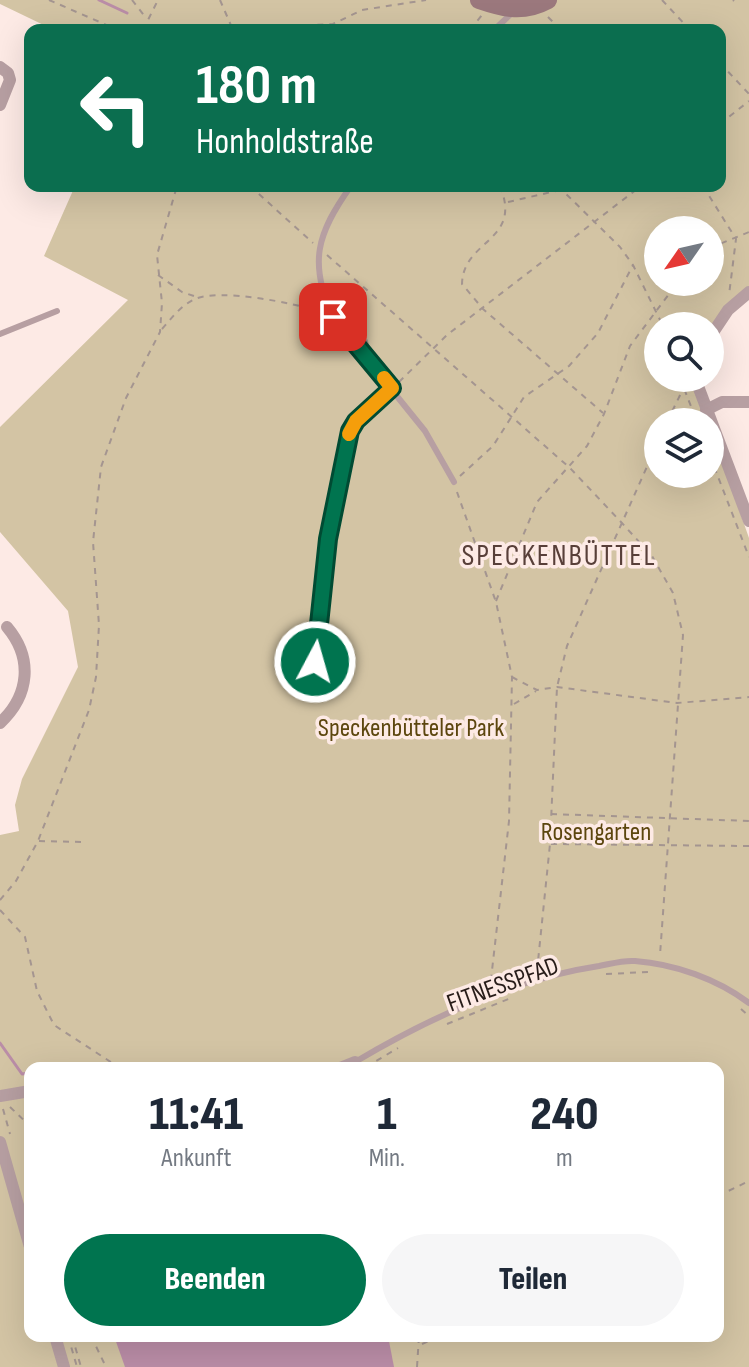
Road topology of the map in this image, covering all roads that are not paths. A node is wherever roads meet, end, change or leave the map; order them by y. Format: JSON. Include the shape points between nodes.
{"nodes":[{"id":1,"x":485,"y":2,"type":"edge"},
{"id":2,"x":542,"y":4,"type":"edge"},
{"id":3,"x":515,"y":10,"type":"junction"},
{"id":4,"x":500,"y":24,"type":"edge"},
{"id":5,"x":0,"y":67,"type":"edge"},
{"id":6,"x":0,"y":105,"type":"edge"},
{"id":7,"x":347,"y":192,"type":"edge"},
{"id":8,"x":749,"y":292,"type":"edge"},
{"id":9,"x":57,"y":311,"type":"dead end"},
{"id":10,"x":724,"y":316,"type":"edge"},
{"id":11,"x":0,"y":334,"type":"edge"},
{"id":12,"x":392,"y":388,"type":"junction"},
{"id":13,"x":749,"y":402,"type":"edge"},
{"id":14,"x":710,"y":408,"type":"edge"},
{"id":15,"x":724,"y":456,"type":"edge"},
{"id":16,"x":454,"y":482,"type":"road end"},
{"id":17,"x":749,"y":521,"type":"edge"},
{"id":18,"x":7,"y":627,"type":"dead end"},
{"id":19,"x":315,"y":662,"type":"dead end"},
{"id":20,"x":0,"y":723,"type":"edge"},
{"id":21,"x":749,"y":1003,"type":"edge"},
{"id":22,"x":364,"y":1062,"type":"edge"},
{"id":23,"x":24,"y":1093,"type":"edge"},
{"id":24,"x":4,"y":1100,"type":"edge"},
{"id":25,"x":0,"y":1142,"type":"edge"},
{"id":26,"x":24,"y":1226,"type":"edge"},
{"id":27,"x":57,"y":1342,"type":"edge"},
{"id":28,"x":64,"y":1367,"type":"edge"}],
"edges":[{"from":1,"to":3,"type":"street"},
{"from":2,"to":3,"type":"street"},
{"from":3,"to":4,"type":"lane"},
{"from":5,"to":6,"type":"street","via":[[10,80]]},
{"from":7,"to":12,"type":"lane","via":[[318,247],[318,276],[333,317]]},
{"from":8,"to":10,"type":"street"},
{"from":9,"to":11,"type":"lane"},
{"from":12,"to":16,"type":"lane"},
{"from":12,"to":19,"type":"lane","via":[[350,431],[328,539]]},
{"from":13,"to":14,"type":"street","via":[[722,402]]},
{"from":15,"to":17,"type":"street"},
{"from":18,"to":20,"type":"street","via":[[23,651],[26,680]]},
{"from":21,"to":22,"type":"lane","via":[[710,980],[632,960],[536,978],[403,1035]]},
{"from":23,"to":24,"type":"street"},
{"from":25,"to":26,"type":"street"},
{"from":27,"to":28,"type":"street"}]}
